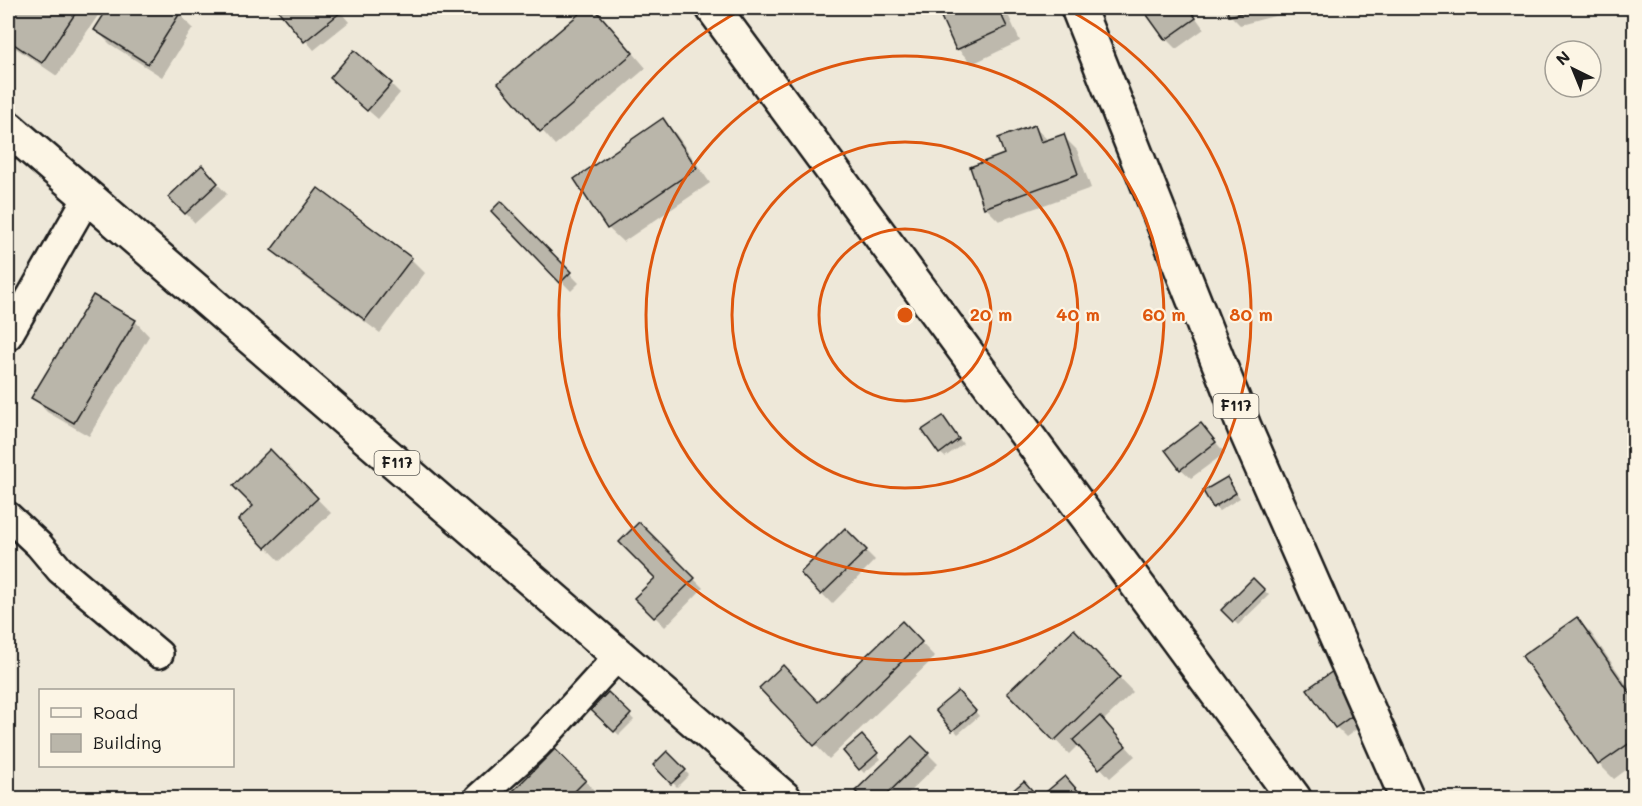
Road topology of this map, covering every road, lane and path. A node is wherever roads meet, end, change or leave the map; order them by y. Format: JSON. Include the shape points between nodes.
{"nodes":[{"id":1,"x":713,"y":8,"type":"edge"},
{"id":2,"x":1078,"y":8,"type":"edge"},
{"id":3,"x":8,"y":128,"type":"edge"},
{"id":4,"x":88,"y":196,"type":"junction"},
{"id":5,"x":8,"y":336,"type":"edge"},
{"id":6,"x":8,"y":516,"type":"edge"},
{"id":7,"x":159,"y":654,"type":"dead end"},
{"id":8,"x":619,"y":655,"type":"junction"},
{"id":9,"x":478,"y":798,"type":"edge"},
{"id":10,"x":784,"y":798,"type":"edge"},
{"id":11,"x":1294,"y":798,"type":"edge"},
{"id":12,"x":1407,"y":798,"type":"edge"}],
"edges":[{"from":1,"to":11,"type":"main road"},
{"from":2,"to":12,"type":"main road","number":"F117","via":[[1245,429]]},
{"from":3,"to":4,"type":"main road","number":"F117"},
{"from":4,"to":5,"type":"street"},
{"from":4,"to":8,"type":"main road","number":"F117"},
{"from":6,"to":7,"type":"street","via":[[60,570]]},
{"from":8,"to":9,"type":"street","via":[[537,745]]},
{"from":8,"to":10,"type":"main road","number":"F117"}]}
